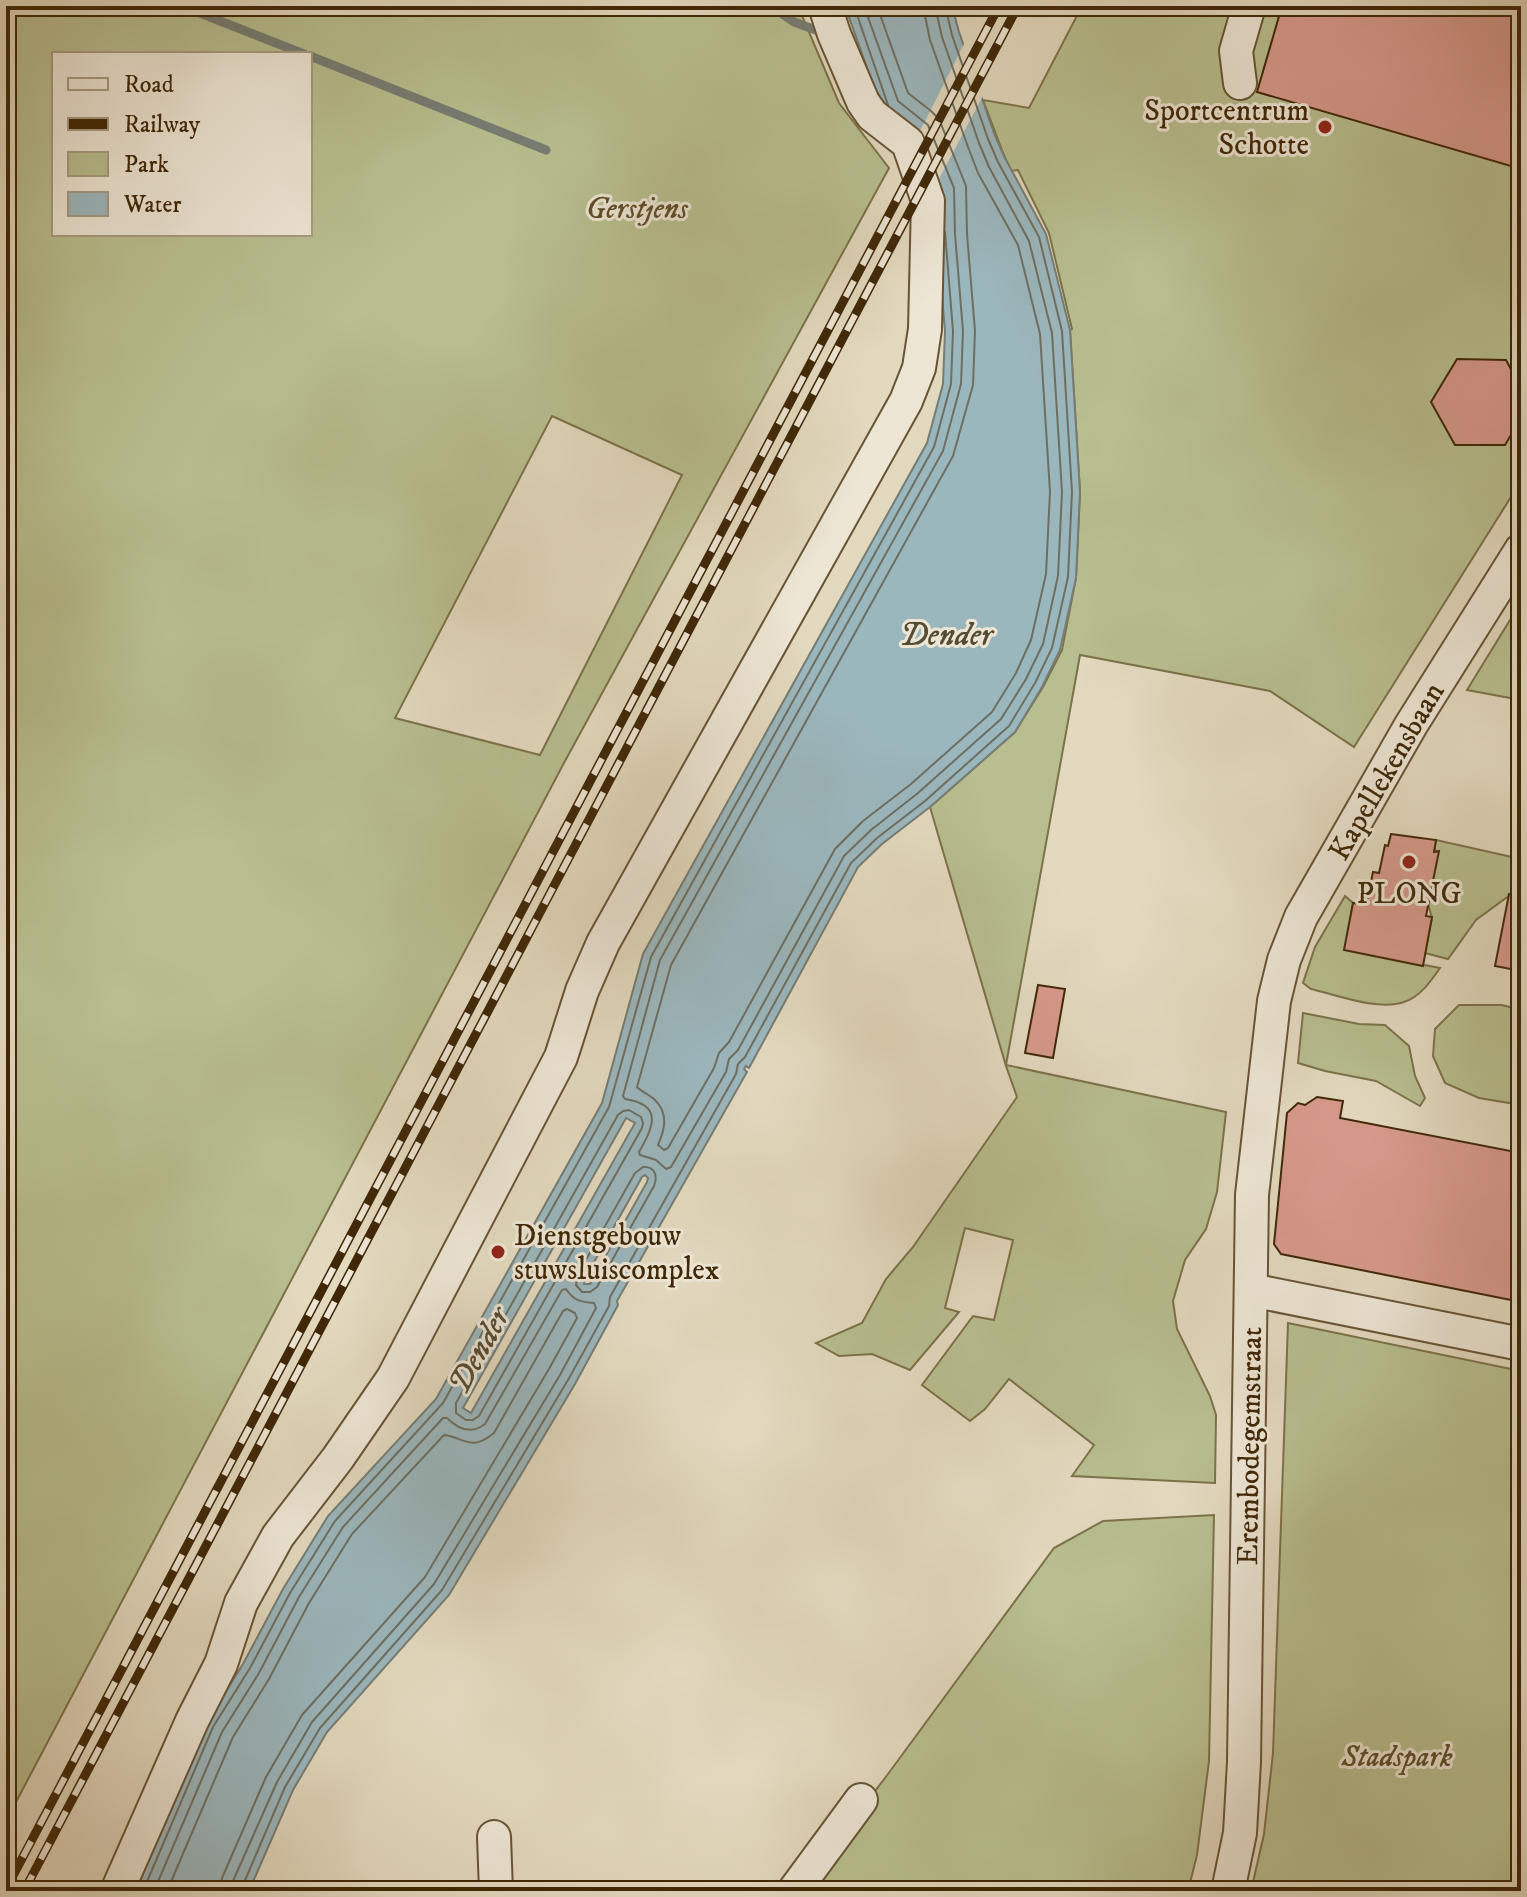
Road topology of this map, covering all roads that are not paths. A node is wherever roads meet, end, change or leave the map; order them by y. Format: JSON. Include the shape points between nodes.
{"nodes":[{"id":1,"x":825,"y":6,"type":"edge"},
{"id":2,"x":1249,"y":6,"type":"edge"},
{"id":3,"x":1240,"y":83,"type":"dead end"},
{"id":4,"x":1521,"y":550,"type":"edge"},
{"id":5,"x":1274,"y":1001,"type":"joint"},
{"id":6,"x":1251,"y":1290,"type":"junction"},
{"id":7,"x":1521,"y":1344,"type":"edge"},
{"id":8,"x":861,"y":1800,"type":"dead end"},
{"id":9,"x":494,"y":1837,"type":"dead end"},
{"id":10,"x":117,"y":1891,"type":"edge"},
{"id":11,"x":496,"y":1891,"type":"edge"},
{"id":12,"x":794,"y":1891,"type":"edge"},
{"id":13,"x":1228,"y":1891,"type":"edge"}],
"edges":[{"from":1,"to":10,"type":"street","via":[[863,102],[908,143],[928,201],[919,368],[906,401],[603,943],[561,1057],[393,1378],[278,1536],[241,1603],[221,1664]]},
{"from":2,"to":3,"type":"street","via":[[1236,51]]},
{"from":4,"to":5,"type":"street","name":"Kapellekensbaan","via":[[1411,725],[1301,917]]},
{"from":5,"to":6,"type":"street","name":"Erembodegemstraat","via":[[1252,1195]]},
{"from":6,"to":7,"type":"street"},
{"from":6,"to":13,"type":"street","name":"Erembodegemstraat","via":[[1244,1762],[1240,1833]]},
{"from":8,"to":12,"type":"street"},
{"from":9,"to":11,"type":"street"}]}
